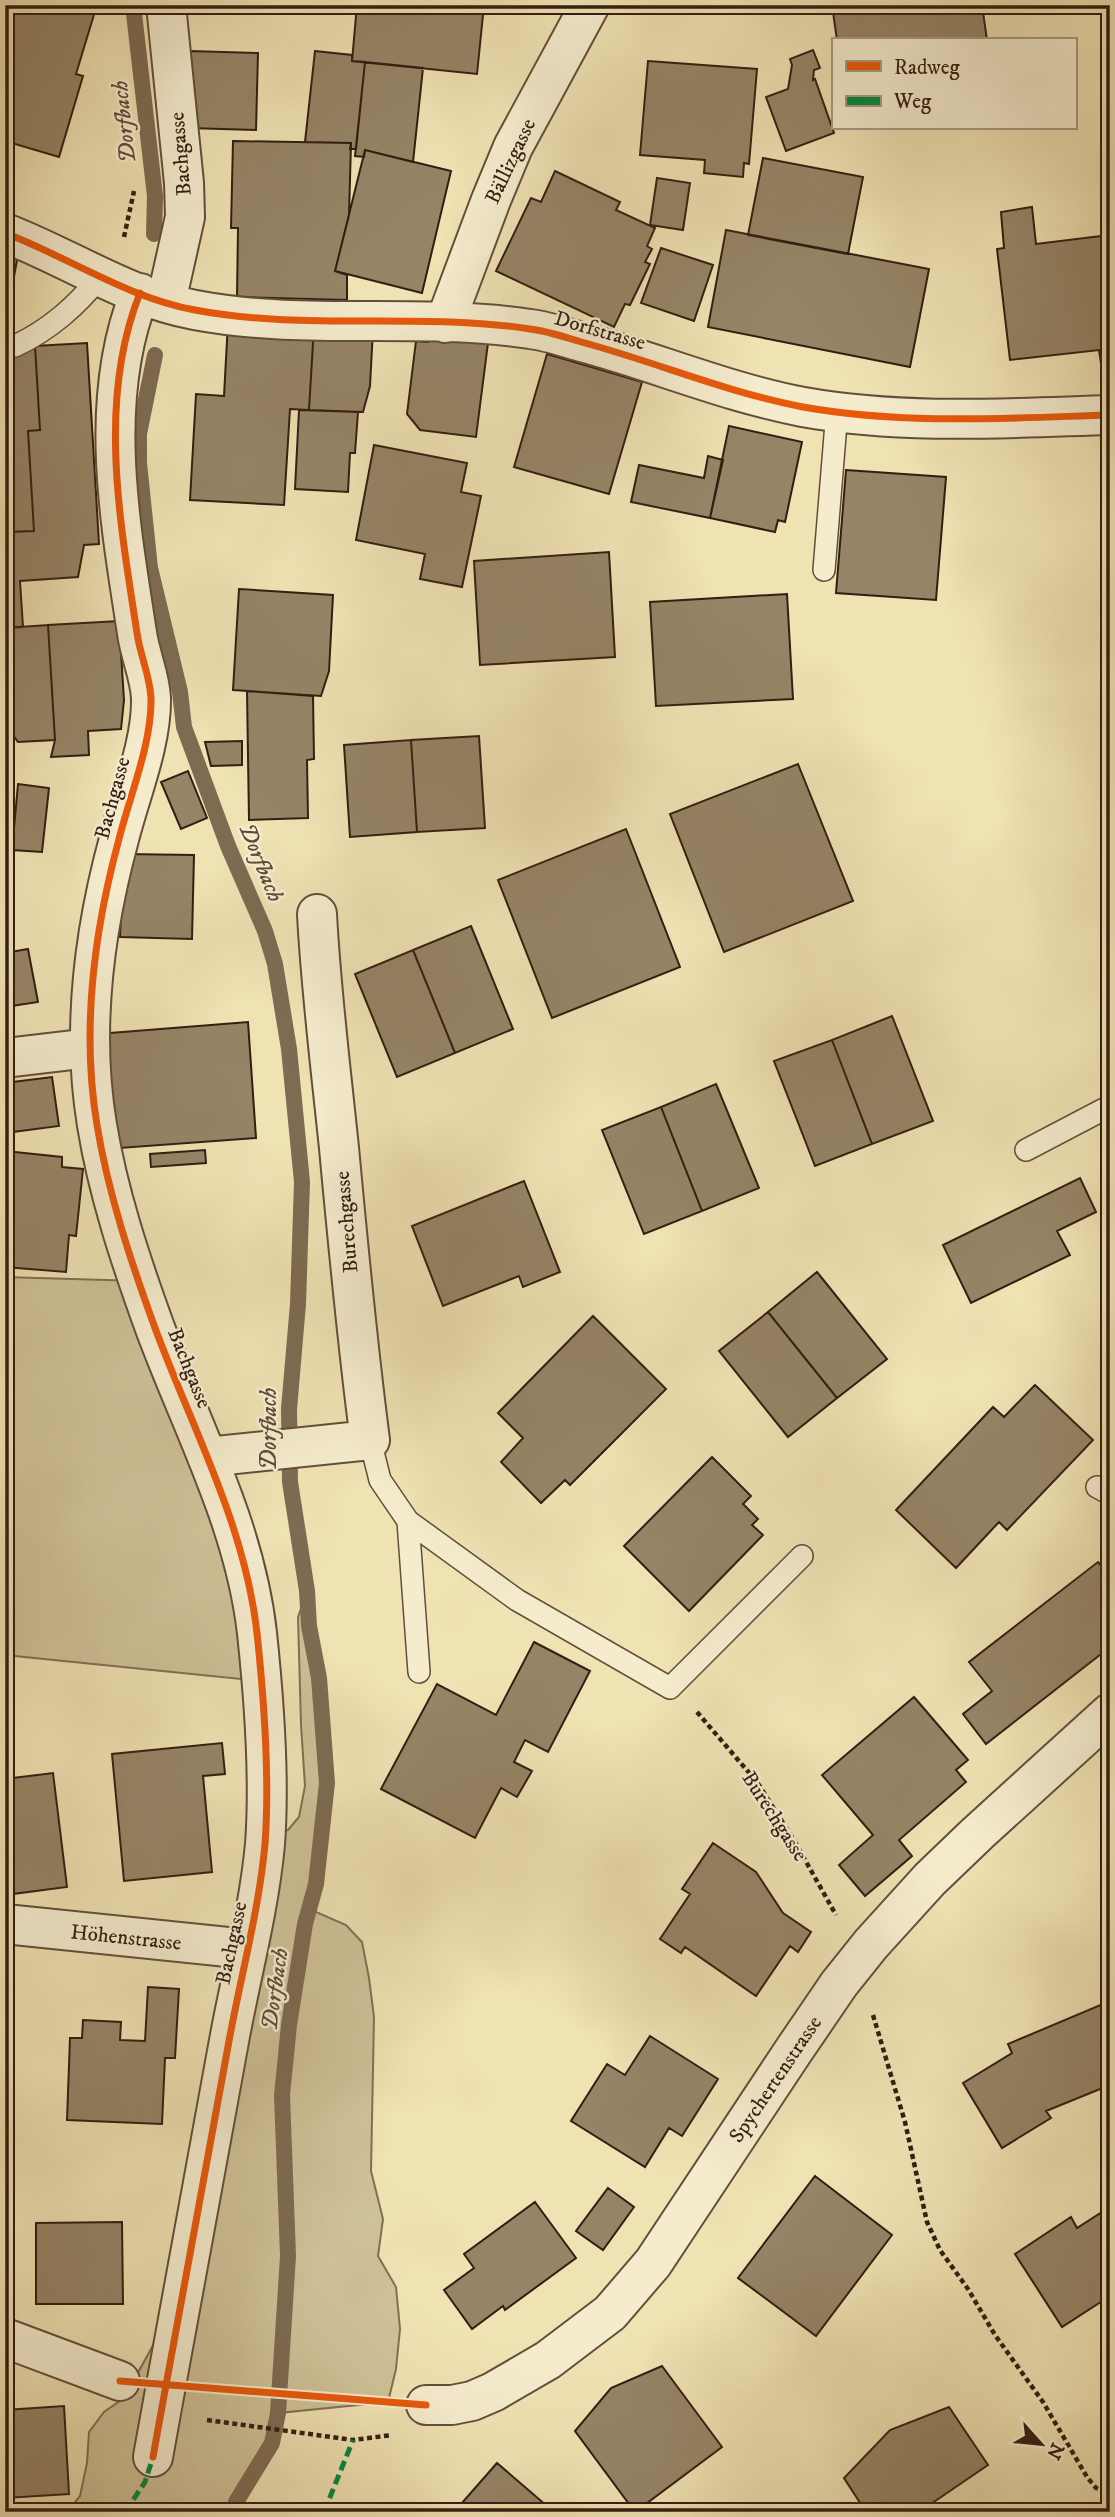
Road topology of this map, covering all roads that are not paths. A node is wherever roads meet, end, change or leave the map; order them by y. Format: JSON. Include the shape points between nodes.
{"nodes":[{"id":1,"x":166,"y":5,"type":"edge"},
{"id":2,"x":590,"y":5,"type":"edge"},
{"id":3,"x":5,"y":233,"type":"edge"},
{"id":4,"x":130,"y":288,"type":"junction"},
{"id":5,"x":445,"y":323,"type":"junction"},
{"id":6,"x":15,"y":346,"type":"dead end"},
{"id":7,"x":837,"y":411,"type":"junction"},
{"id":8,"x":1110,"y":415,"type":"edge"},
{"id":9,"x":824,"y":570,"type":"dead end"},
{"id":10,"x":317,"y":914,"type":"dead end"},
{"id":11,"x":90,"y":1048,"type":"junction"},
{"id":12,"x":5,"y":1058,"type":"edge"},
{"id":13,"x":1110,"y":1106,"type":"edge"},
{"id":14,"x":1026,"y":1150,"type":"dead end"},
{"id":15,"x":370,"y":1440,"type":"junction"},
{"id":16,"x":207,"y":1457,"type":"junction"},
{"id":17,"x":408,"y":1521,"type":"junction"},
{"id":18,"x":802,"y":1556,"type":"dead end"},
{"id":19,"x":419,"y":1672,"type":"dead end"},
{"id":20,"x":1110,"y":1713,"type":"edge"},
{"id":21,"x":5,"y":1924,"type":"edge"},
{"id":22,"x":247,"y":1949,"type":"junction"},
{"id":23,"x":5,"y":2338,"type":"edge"},
{"id":24,"x":120,"y":2381,"type":"dead end"},
{"id":25,"x":426,"y":2405,"type":"dead end"},
{"id":26,"x":153,"y":2457,"type":"dead end"}],
"edges":[{"from":1,"to":4,"type":"street","name":"Bachgasse","via":[[185,217]]},
{"from":2,"to":5,"type":"street","name":"Bällizgasse","via":[[513,147]]},
{"from":3,"to":4,"type":"street","name":"Dorfstrasse"},
{"from":4,"to":5,"type":"street","name":"Dorfstrasse","via":[[191,310],[235,317]]},
{"from":4,"to":6,"type":"lane","via":[[78,304]]},
{"from":4,"to":11,"type":"street","name":"Bachgasse","via":[[115,416],[119,496],[138,641],[151,692],[149,726],[99,921]]},
{"from":5,"to":7,"type":"street","name":"Dorfstrasse","via":[[531,329],[746,393]]},
{"from":7,"to":8,"type":"street","name":"Dorfstrasse","via":[[941,419]]},
{"from":7,"to":9,"type":"lane"},
{"from":10,"to":15,"type":"street","name":"Burechgasse","via":[[354,1322]]},
{"from":11,"to":12,"type":"street"},
{"from":11,"to":16,"type":"street","name":"Bachgasse","via":[[96,1124],[111,1193],[155,1328]]},
{"from":13,"to":14,"type":"lane"},
{"from":15,"to":16,"type":"street"},
{"from":15,"to":17,"type":"lane","name":"Burechgasse","via":[[380,1480]]},
{"from":16,"to":22,"type":"street","name":"Bachgasse","via":[[238,1539],[260,1667],[265,1836]]},
{"from":17,"to":18,"type":"lane","name":"Burechgasse","via":[[517,1600],[670,1688]]},
{"from":17,"to":19,"type":"lane"},
{"from":20,"to":25,"type":"street","name":"Spychertenstrasse","via":[[930,1879],[856,1965],[653,2263],[610,2313],[548,2360],[493,2392],[452,2405]]},
{"from":21,"to":22,"type":"street","name":"Höhenstrasse"},
{"from":22,"to":26,"type":"street","name":"Bachgasse"},
{"from":23,"to":24,"type":"street"}]}
